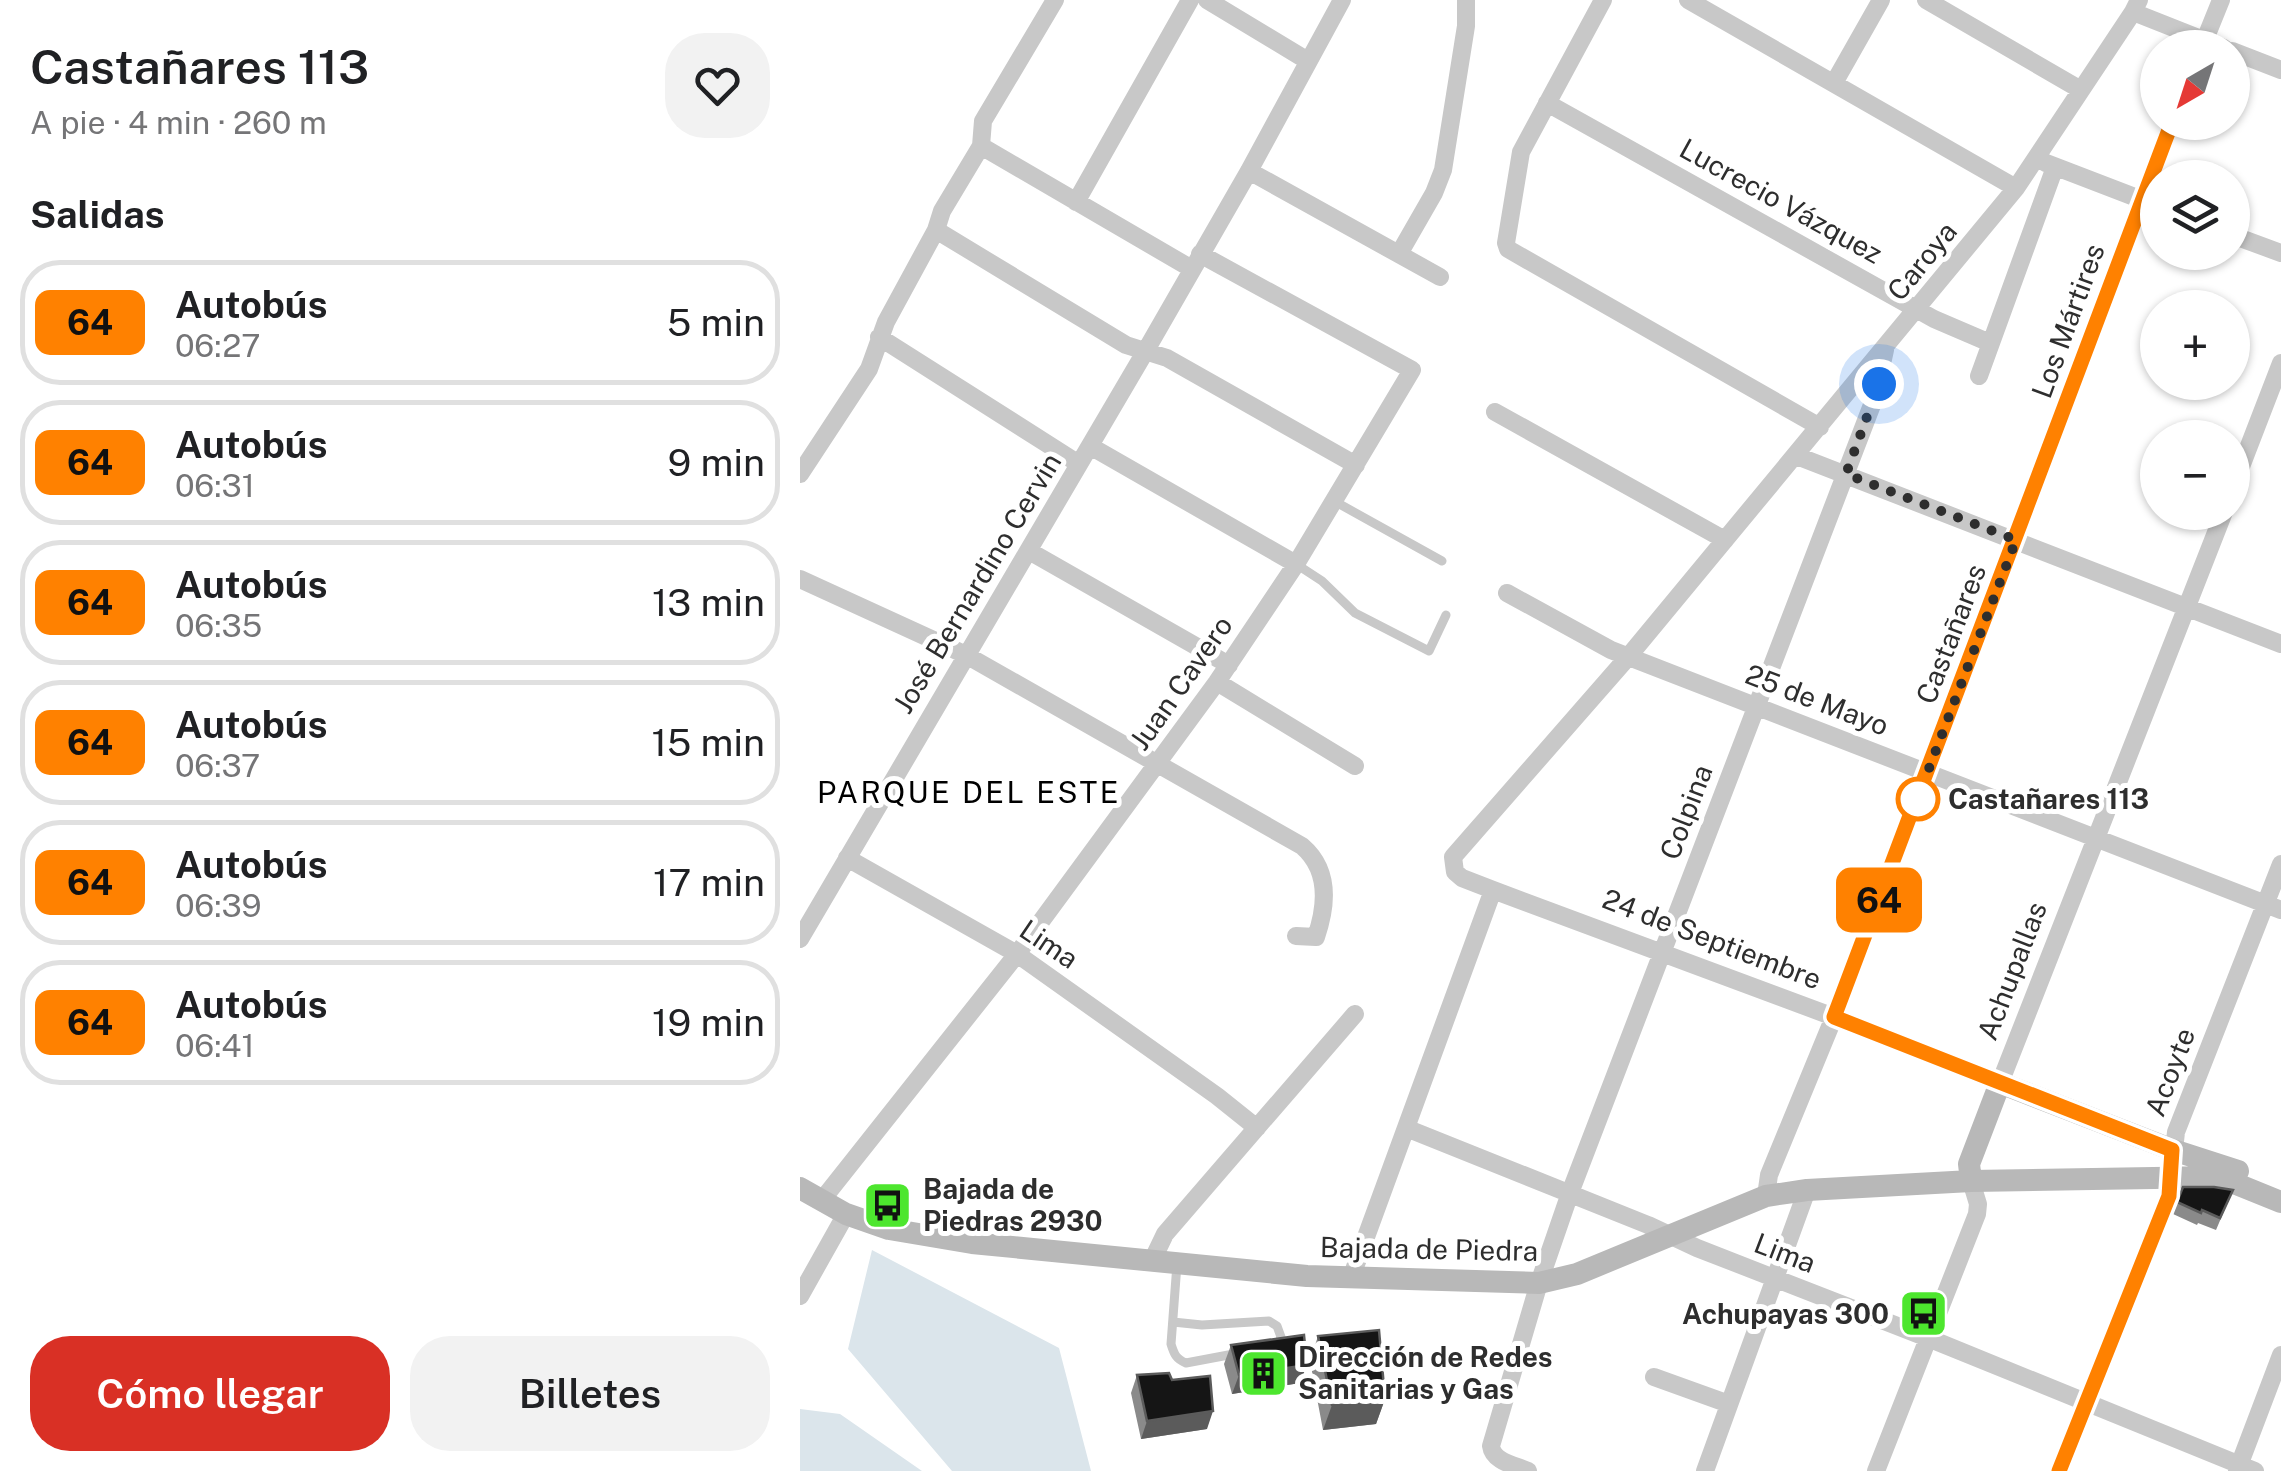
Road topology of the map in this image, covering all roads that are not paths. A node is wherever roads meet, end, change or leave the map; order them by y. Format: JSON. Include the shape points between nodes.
{"nodes":[{"id":1,"x":1055,"y":0,"type":"edge"},
{"id":2,"x":1190,"y":0,"type":"edge"},
{"id":3,"x":1207,"y":0,"type":"edge"},
{"id":4,"x":1342,"y":0,"type":"edge"},
{"id":5,"x":1466,"y":0,"type":"edge"},
{"id":6,"x":1602,"y":0,"type":"edge"},
{"id":7,"x":1688,"y":0,"type":"edge"},
{"id":8,"x":1882,"y":0,"type":"edge"},
{"id":9,"x":1926,"y":0,"type":"edge"},
{"id":10,"x":2221,"y":0,"type":"edge"},
{"id":11,"x":2136,"y":6,"type":"edge"},
{"id":12,"x":2179,"y":30,"type":"edge"},
{"id":13,"x":2209,"y":30,"type":"edge"},
{"id":14,"x":2250,"y":58,"type":"edge"},
{"id":15,"x":1308,"y":61,"type":"junction"},
{"id":16,"x":2281,"y":70,"type":"edge"},
{"id":17,"x":1834,"y":84,"type":"junction"},
{"id":18,"x":2081,"y":90,"type":"junction"},
{"id":19,"x":1547,"y":102,"type":"junction"},
{"id":20,"x":981,"y":146,"type":"junction"},
{"id":21,"x":2036,"y":159,"type":"junction"},
{"id":22,"x":2055,"y":166,"type":"junction"},
{"id":23,"x":1249,"y":171,"type":"junction"},
{"id":24,"x":2016,"y":188,"type":"junction"},
{"id":25,"x":2140,"y":199,"type":"edge"},
{"id":26,"x":1076,"y":202,"type":"junction"},
{"id":27,"x":2140,"y":228,"type":"edge"},
{"id":28,"x":936,"y":230,"type":"junction"},
{"id":29,"x":2250,"y":242,"type":"edge"},
{"id":30,"x":2281,"y":253,"type":"edge"},
{"id":31,"x":1399,"y":254,"type":"junction"},
{"id":32,"x":1196,"y":262,"type":"junction"},
{"id":33,"x":1440,"y":277,"type":"dead end"},
{"id":34,"x":1917,"y":309,"type":"junction"},
{"id":35,"x":879,"y":337,"type":"junction"},
{"id":36,"x":1990,"y":343,"type":"junction"},
{"id":37,"x":1885,"y":349,"type":"junction"},
{"id":38,"x":1145,"y":352,"type":"junction"},
{"id":39,"x":2281,"y":363,"type":"edge"},
{"id":40,"x":1979,"y":376,"type":"dead end"},
{"id":41,"x":1495,"y":412,"type":"dead end"},
{"id":42,"x":1820,"y":427,"type":"junction"},
{"id":43,"x":2250,"y":443,"type":"edge"},
{"id":44,"x":1090,"y":446,"type":"junction"},
{"id":45,"x":1797,"y":456,"type":"junction"},
{"id":46,"x":1079,"y":464,"type":"junction"},
{"id":47,"x":1356,"y":465,"type":"junction"},
{"id":48,"x":800,"y":474,"type":"edge"},
{"id":49,"x":1846,"y":474,"type":"junction"},
{"id":50,"x":1334,"y":501,"type":"junction"},
{"id":51,"x":2217,"y":530,"type":"edge"},
{"id":52,"x":1725,"y":540,"type":"junction"},
{"id":53,"x":2016,"y":540,"type":"junction"},
{"id":54,"x":1029,"y":551,"type":"junction"},
{"id":55,"x":1442,"y":561,"type":"dead end"},
{"id":56,"x":1296,"y":564,"type":"junction"},
{"id":57,"x":800,"y":579,"type":"edge"},
{"id":58,"x":1507,"y":593,"type":"dead end"},
{"id":59,"x":2187,"y":608,"type":"junction"},
{"id":60,"x":1446,"y":614,"type":"dead end"},
{"id":61,"x":2281,"y":644,"type":"edge"},
{"id":62,"x":966,"y":655,"type":"junction"},
{"id":63,"x":1628,"y":657,"type":"junction"},
{"id":64,"x":1228,"y":665,"type":"junction"},
{"id":65,"x":1217,"y":682,"type":"junction"},
{"id":66,"x":1756,"y":706,"type":"junction"},
{"id":67,"x":1158,"y":764,"type":"junction"},
{"id":68,"x":1355,"y":766,"type":"dead end"},
{"id":69,"x":1928,"y":772,"type":"junction"},
{"id":70,"x":2095,"y":839,"type":"junction"},
{"id":71,"x":847,"y":858,"type":"junction"},
{"id":72,"x":2281,"y":864,"type":"edge"},
{"id":73,"x":1454,"y":872,"type":"joint"},
{"id":74,"x":1493,"y":890,"type":"junction"},
{"id":75,"x":2273,"y":907,"type":"edge"},
{"id":76,"x":1296,"y":936,"type":"dead end"},
{"id":77,"x":800,"y":938,"type":"edge"},
{"id":78,"x":1662,"y":952,"type":"junction"},
{"id":79,"x":1018,"y":954,"type":"junction"},
{"id":80,"x":1355,"y":1014,"type":"dead end"},
{"id":81,"x":1834,"y":1017,"type":"junction"},
{"id":82,"x":2000,"y":1084,"type":"junction"},
{"id":83,"x":1257,"y":1128,"type":"junction"},
{"id":84,"x":1406,"y":1128,"type":"junction"},
{"id":85,"x":2172,"y":1150,"type":"junction"},
{"id":86,"x":2172,"y":1177,"type":"junction"},
{"id":87,"x":1972,"y":1181,"type":"junction"},
{"id":88,"x":2281,"y":1186,"type":"edge"},
{"id":89,"x":800,"y":1188,"type":"edge"},
{"id":90,"x":1808,"y":1190,"type":"junction"},
{"id":91,"x":1570,"y":1193,"type":"junction"},
{"id":92,"x":1766,"y":1196,"type":"junction"},
{"id":93,"x":822,"y":1200,"type":"junction"},
{"id":94,"x":2281,"y":1202,"type":"edge"},
{"id":95,"x":846,"y":1214,"type":"junction"},
{"id":96,"x":1672,"y":1236,"type":"junction"},
{"id":97,"x":1165,"y":1260,"type":"junction"},
{"id":98,"x":1351,"y":1278,"type":"junction"},
{"id":99,"x":1775,"y":1279,"type":"junction"},
{"id":100,"x":1539,"y":1283,"type":"junction"},
{"id":101,"x":800,"y":1296,"type":"edge"},
{"id":102,"x":1172,"y":1322,"type":"junction"},
{"id":103,"x":1928,"y":1338,"type":"junction"},
{"id":104,"x":2281,"y":1355,"type":"edge"},
{"id":105,"x":1654,"y":1377,"type":"dead end"},
{"id":106,"x":2086,"y":1402,"type":"junction"},
{"id":107,"x":1729,"y":1404,"type":"junction"},
{"id":108,"x":2244,"y":1469,"type":"edge"},
{"id":109,"x":1528,"y":1471,"type":"edge"},
{"id":110,"x":1705,"y":1471,"type":"edge"},
{"id":111,"x":1876,"y":1471,"type":"edge"},
{"id":112,"x":2058,"y":1471,"type":"edge"}],
"edges":[{"from":1,"to":20,"type":"street","via":[[984,122]]},
{"from":2,"to":26,"type":"street"},
{"from":3,"to":15,"type":"street"},
{"from":4,"to":15,"type":"street","name":"José Bernardino Cervin"},
{"from":5,"to":31,"type":"street","via":[[1444,170]]},
{"from":6,"to":19,"type":"street"},
{"from":7,"to":17,"type":"street"},
{"from":8,"to":17,"type":"street"},
{"from":9,"to":18,"type":"street"},
{"from":10,"to":13,"type":"street"},
{"from":11,"to":12,"type":"street"},
{"from":11,"to":18,"type":"street","name":"Caroya"},
{"from":14,"to":16,"type":"street"},
{"from":15,"to":23,"type":"street","name":"José Bernardino Cervin"},
{"from":17,"to":24,"type":"street"},
{"from":18,"to":21,"type":"street","name":"Caroya"},
{"from":19,"to":34,"type":"street","name":"Lucrecio Vázquez"},
{"from":19,"to":42,"type":"street","via":[[1519,163],[1506,243],[1512,252]]},
{"from":20,"to":26,"type":"street"},
{"from":20,"to":28,"type":"street"},
{"from":21,"to":22,"type":"street"},
{"from":21,"to":24,"type":"street","name":"Caroya"},
{"from":22,"to":25,"type":"street"},
{"from":22,"to":36,"type":"street"},
{"from":23,"to":31,"type":"street"},
{"from":23,"to":32,"type":"street","name":"José Bernardino Cervin"},
{"from":24,"to":34,"type":"street","name":"Caroya"},
{"from":26,"to":32,"type":"street"},
{"from":27,"to":53,"type":"street","name":"Los Mártires"},
{"from":28,"to":35,"type":"street"},
{"from":28,"to":38,"type":"street"},
{"from":29,"to":30,"type":"street"},
{"from":31,"to":33,"type":"street"},
{"from":32,"to":38,"type":"street","name":"José Bernardino Cervin"},
{"from":32,"to":47,"type":"street","name":"Juan Cavero","via":[[1412,370]]},
{"from":34,"to":36,"type":"street","name":"Lucrecio Vázquez"},
{"from":34,"to":37,"type":"street","name":"Caroya"},
{"from":35,"to":46,"type":"street"},
{"from":35,"to":48,"type":"street","via":[[869,368]]},
{"from":36,"to":40,"type":"street"},
{"from":37,"to":42,"type":"street","name":"Caroya"},
{"from":37,"to":49,"type":"street","name":"Colpina"},
{"from":38,"to":44,"type":"street","name":"José Bernardino Cervin"},
{"from":38,"to":47,"type":"street","via":[[1167,358]]},
{"from":39,"to":43,"type":"street"},
{"from":41,"to":52,"type":"street"},
{"from":42,"to":45,"type":"street","name":"Caroya"},
{"from":44,"to":46,"type":"street","name":"José Bernardino Cervin"},
{"from":44,"to":56,"type":"street"},
{"from":45,"to":49,"type":"street"},
{"from":45,"to":52,"type":"street","name":"Caroya"},
{"from":46,"to":54,"type":"street","name":"José Bernardino Cervin"},
{"from":47,"to":50,"type":"street","name":"Juan Cavero"},
{"from":49,"to":53,"type":"street"},
{"from":49,"to":66,"type":"street","name":"Colpina"},
{"from":50,"to":55,"type":"lane"},
{"from":50,"to":56,"type":"street","name":"Juan Cavero"},
{"from":51,"to":59,"type":"street","name":"Achupallas"},
{"from":52,"to":63,"type":"street","name":"Caroya"},
{"from":53,"to":59,"type":"street"},
{"from":53,"to":69,"type":"street","name":"Castañares"},
{"from":54,"to":62,"type":"street","name":"José Bernardino Cervin"},
{"from":54,"to":64,"type":"street"},
{"from":56,"to":60,"type":"lane","via":[[1355,613],[1430,651]]},
{"from":56,"to":64,"type":"street","name":"Juan Cavero"},
{"from":57,"to":62,"type":"street"},
{"from":58,"to":63,"type":"street","name":"25 de Mayo"},
{"from":59,"to":61,"type":"street"},
{"from":59,"to":70,"type":"street","name":"Achupallas"},
{"from":62,"to":67,"type":"street"},
{"from":62,"to":71,"type":"street","name":"José Bernardino Cervin"},
{"from":63,"to":66,"type":"street","name":"25 de Mayo"},
{"from":63,"to":73,"type":"street","name":"Caroya","via":[[1452,857]]},
{"from":64,"to":65,"type":"street","name":"Juan Cavero"},
{"from":65,"to":67,"type":"street","name":"Juan Cavero"},
{"from":65,"to":68,"type":"street"},
{"from":66,"to":69,"type":"street","name":"25 de Mayo"},
{"from":66,"to":78,"type":"street","name":"Colpina"},
{"from":67,"to":76,"type":"street","via":[[1312,854],[1324,884],[1320,926],[1316,937]]},
{"from":67,"to":79,"type":"street","name":"Juan Cavero"},
{"from":69,"to":70,"type":"street","name":"25 de Mayo"},
{"from":69,"to":81,"type":"street","name":"Castañares"},
{"from":70,"to":75,"type":"street","name":"25 de Mayo"},
{"from":70,"to":82,"type":"street","name":"Achupallas"},
{"from":71,"to":77,"type":"street","name":"José Bernardino Cervin"},
{"from":71,"to":79,"type":"street","name":"Lima"},
{"from":72,"to":75,"type":"street","name":"Acoyte"},
{"from":73,"to":74,"type":"street","name":"24 de Septiembre"},
{"from":74,"to":78,"type":"street","name":"24 de Septiembre"},
{"from":74,"to":84,"type":"street"},
{"from":75,"to":85,"type":"street","name":"Acoyte"},
{"from":78,"to":81,"type":"street","name":"24 de Septiembre"},
{"from":78,"to":91,"type":"street","name":"Colpina"},
{"from":79,"to":83,"type":"street","name":"Lima"},
{"from":79,"to":93,"type":"street","name":"Juan Cavero"},
{"from":80,"to":83,"type":"street"},
{"from":81,"to":82,"type":"street","name":"24 de Septiembre"},
{"from":81,"to":92,"type":"street","name":"Castañares"},
{"from":82,"to":85,"type":"main road","name":"24 de Septiembre"},
{"from":82,"to":87,"type":"main road","name":"Achupallas","via":[[1969,1164]]},
{"from":83,"to":97,"type":"street","via":[[1165,1234]]},
{"from":84,"to":91,"type":"street","name":"Lima"},
{"from":84,"to":98,"type":"street"},
{"from":85,"to":86,"type":"street","name":"Acoyte"},
{"from":85,"to":88,"type":"main road","name":"24 de Septiembre"},
{"from":86,"to":87,"type":"main road","name":"Bajada de Piedra"},
{"from":86,"to":94,"type":"main road","name":"Bajada de Piedra","via":[[2229,1181]]},
{"from":86,"to":106,"type":"street","name":"Acoyte"},
{"from":87,"to":90,"type":"main road","name":"Bajada de Piedra"},
{"from":87,"to":103,"type":"street","name":"Achupallas","via":[[1977,1214]]},
{"from":89,"to":93,"type":"main road","name":"Bajada de Piedra"},
{"from":90,"to":92,"type":"main road","name":"Bajada de Piedra"},
{"from":90,"to":99,"type":"street"},
{"from":91,"to":96,"type":"street","name":"Lima"},
{"from":91,"to":100,"type":"street","name":"Colpina"},
{"from":92,"to":96,"type":"main road","name":"Bajada de Piedra"},
{"from":93,"to":95,"type":"main road","name":"Bajada de Piedra"},
{"from":95,"to":97,"type":"main road","name":"Bajada de Piedra","via":[[972,1243]]},
{"from":95,"to":101,"type":"street"},
{"from":96,"to":99,"type":"street","name":"Lima"},
{"from":96,"to":100,"type":"main road","name":"Bajada de Piedra"},
{"from":97,"to":98,"type":"main road","name":"Bajada de Piedra"},
{"from":97,"to":102,"type":"lane"},
{"from":98,"to":100,"type":"main road","name":"Bajada de Piedra"},
{"from":99,"to":103,"type":"street","name":"Lima"},
{"from":99,"to":107,"type":"street"},
{"from":100,"to":109,"type":"street","via":[[1491,1446],[1495,1458]]},
{"from":102,"to":102,"type":"lane","via":[[1174,1354],[1186,1363],[1273,1346],[1281,1336],[1269,1321]]},
{"from":103,"to":106,"type":"street","name":"Lima"},
{"from":103,"to":111,"type":"street","name":"Achupallas"},
{"from":104,"to":108,"type":"street"},
{"from":105,"to":107,"type":"street"},
{"from":106,"to":108,"type":"street","name":"Lima"},
{"from":106,"to":112,"type":"street","name":"Acoyte"},
{"from":107,"to":110,"type":"street"}]}
